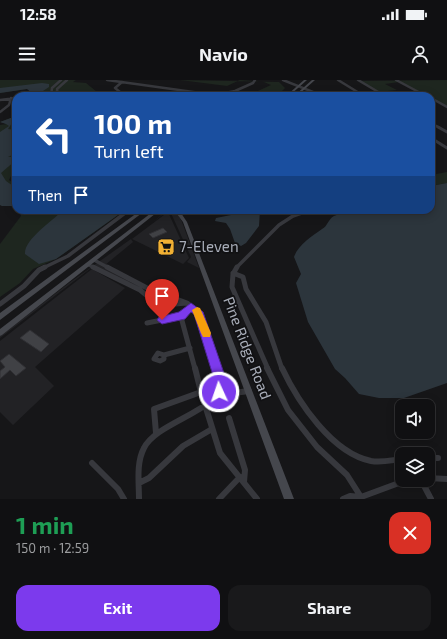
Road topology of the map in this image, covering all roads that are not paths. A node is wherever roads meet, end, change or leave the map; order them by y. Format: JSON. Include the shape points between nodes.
{"nodes":[{"id":1,"x":61,"y":80,"type":"edge"},
{"id":2,"x":67,"y":80,"type":"edge"},
{"id":3,"x":107,"y":80,"type":"edge"},
{"id":4,"x":255,"y":80,"type":"edge"},
{"id":5,"x":283,"y":80,"type":"edge"},
{"id":6,"x":306,"y":80,"type":"edge"},
{"id":7,"x":314,"y":80,"type":"edge"},
{"id":8,"x":338,"y":80,"type":"edge"},
{"id":9,"x":358,"y":80,"type":"edge"},
{"id":10,"x":396,"y":80,"type":"edge"},
{"id":11,"x":122,"y":82,"type":"junction"},
{"id":12,"x":298,"y":87,"type":"junction"},
{"id":13,"x":305,"y":88,"type":"junction"},
{"id":14,"x":51,"y":92,"type":"edge"},
{"id":15,"x":56,"y":92,"type":"edge"},
{"id":16,"x":120,"y":92,"type":"edge"},
{"id":17,"x":194,"y":92,"type":"edge"},
{"id":18,"x":235,"y":92,"type":"edge"},
{"id":19,"x":292,"y":92,"type":"edge"},
{"id":20,"x":300,"y":92,"type":"edge"},
{"id":21,"x":317,"y":92,"type":"edge"},
{"id":22,"x":358,"y":92,"type":"edge"},
{"id":23,"x":379,"y":92,"type":"edge"},
{"id":24,"x":418,"y":92,"type":"edge"},
{"id":25,"x":11,"y":98,"type":"joint"},
{"id":26,"x":0,"y":100,"type":"edge"},
{"id":27,"x":435,"y":100,"type":"edge"},
{"id":28,"x":447,"y":107,"type":"edge"},
{"id":29,"x":0,"y":112,"type":"edge"},
{"id":30,"x":435,"y":124,"type":"edge"},
{"id":31,"x":447,"y":132,"type":"edge"},
{"id":32,"x":435,"y":140,"type":"edge"},
{"id":33,"x":447,"y":148,"type":"edge"},
{"id":34,"x":124,"y":214,"type":"edge"},
{"id":35,"x":139,"y":214,"type":"edge"},
{"id":36,"x":153,"y":214,"type":"edge"},
{"id":37,"x":179,"y":214,"type":"edge"},
{"id":38,"x":297,"y":214,"type":"edge"},
{"id":39,"x":94,"y":260,"type":"junction"},
{"id":40,"x":89,"y":265,"type":"junction"},
{"id":41,"x":233,"y":273,"type":"junction"},
{"id":42,"x":140,"y":284,"type":"junction"},
{"id":43,"x":135,"y":288,"type":"junction"},
{"id":44,"x":162,"y":292,"type":"junction"},
{"id":45,"x":154,"y":302,"type":"junction"},
{"id":46,"x":0,"y":304,"type":"edge"},
{"id":47,"x":189,"y":305,"type":"junction"},
{"id":48,"x":182,"y":316,"type":"junction"},
{"id":49,"x":0,"y":317,"type":"edge"},
{"id":50,"x":147,"y":323,"type":"dead end"},
{"id":51,"x":0,"y":333,"type":"edge"},
{"id":52,"x":190,"y":348,"type":"junction"},
{"id":53,"x":164,"y":355,"type":"dead end"},
{"id":54,"x":248,"y":391,"type":"junction"},
{"id":55,"x":201,"y":392,"type":"junction"},
{"id":56,"x":218,"y":395,"type":"junction"},
{"id":57,"x":206,"y":406,"type":"junction"},
{"id":58,"x":229,"y":418,"type":"dead end"},
{"id":59,"x":212,"y":429,"type":"junction"},
{"id":60,"x":156,"y":433,"type":"junction"},
{"id":61,"x":395,"y":460,"type":"edge"},
{"id":62,"x":92,"y":463,"type":"dead end"},
{"id":63,"x":435,"y":478,"type":"edge"},
{"id":64,"x":242,"y":479,"type":"junction"},
{"id":65,"x":447,"y":479,"type":"edge"},
{"id":66,"x":139,"y":483,"type":"junction"},
{"id":67,"x":395,"y":485,"type":"edge"},
{"id":68,"x":425,"y":487,"type":"edge"},
{"id":69,"x":361,"y":498,"type":"edge"},
{"id":70,"x":124,"y":499,"type":"edge"},
{"id":71,"x":139,"y":499,"type":"edge"},
{"id":72,"x":220,"y":499,"type":"edge"},
{"id":73,"x":257,"y":499,"type":"edge"},
{"id":74,"x":289,"y":499,"type":"edge"},
{"id":75,"x":343,"y":499,"type":"edge"},
{"id":76,"x":431,"y":499,"type":"edge"}],
"edges":[{"from":1,"to":14,"type":"street"},
{"from":2,"to":15,"type":"street"},
{"from":3,"to":11,"type":"street"},
{"from":4,"to":18,"type":"street"},
{"from":5,"to":12,"type":"street"},
{"from":6,"to":12,"type":"main road"},
{"from":7,"to":13,"type":"main road"},
{"from":8,"to":22,"type":"street"},
{"from":9,"to":23,"type":"street"},
{"from":10,"to":24,"type":"street"},
{"from":11,"to":16,"type":"street","via":[[115,88]]},
{"from":11,"to":17,"type":"street"},
{"from":12,"to":13,"type":"street"},
{"from":12,"to":19,"type":"main road"},
{"from":13,"to":20,"type":"main road"},
{"from":13,"to":21,"type":"street"},
{"from":25,"to":26,"type":"street"},
{"from":25,"to":29,"type":"street","via":[[9,105]]},
{"from":27,"to":28,"type":"street"},
{"from":30,"to":31,"type":"street"},
{"from":32,"to":33,"type":"street"},
{"from":34,"to":46,"type":"street","via":[[68,256],[39,270],[24,286]]},
{"from":35,"to":49,"type":"main road"},
{"from":36,"to":39,"type":"main road"},
{"from":37,"to":54,"type":"main road","name":"Pine Ridge Road","via":[[184,221]]},
{"from":38,"to":41,"type":"street","via":[[271,230],[239,262]]},
{"from":39,"to":40,"type":"main road"},
{"from":39,"to":42,"type":"street"},
{"from":40,"to":43,"type":"street"},
{"from":40,"to":51,"type":"main road"},
{"from":41,"to":61,"type":"street","via":[[243,277],[245,287],[266,320],[278,360],[290,384],[323,428],[340,445],[361,457],[369,460]]},
{"from":41,"to":69,"type":"street","via":[[233,291],[279,393],[302,429],[347,475]]},
{"from":42,"to":43,"type":"street"},
{"from":42,"to":44,"type":"street"},
{"from":43,"to":45,"type":"street"},
{"from":44,"to":45,"type":"street"},
{"from":44,"to":47,"type":"street"},
{"from":45,"to":47,"type":"street","via":[[165,305]]},
{"from":47,"to":48,"type":"street"},
{"from":47,"to":56,"type":"street","via":[[198,312],[210,343],[221,382]]},
{"from":48,"to":50,"type":"street"},
{"from":48,"to":52,"type":"street"},
{"from":52,"to":53,"type":"street"},
{"from":52,"to":55,"type":"street"},
{"from":54,"to":56,"type":"street"},
{"from":54,"to":74,"type":"main road","name":"Pine Ridge Road"},
{"from":55,"to":57,"type":"street"},
{"from":55,"to":60,"type":"street","via":[[154,409]]},
{"from":56,"to":57,"type":"street"},
{"from":57,"to":59,"type":"street"},
{"from":57,"to":60,"type":"street","via":[[172,422]]},
{"from":58,"to":64,"type":"street","via":[[245,470]]},
{"from":59,"to":64,"type":"street","via":[[220,453]]},
{"from":59,"to":66,"type":"street","via":[[183,446],[149,478]]},
{"from":60,"to":66,"type":"street","via":[[144,448]]},
{"from":62,"to":70,"type":"street","via":[[118,489]]},
{"from":63,"to":65,"type":"street"},
{"from":64,"to":72,"type":"street"},
{"from":64,"to":73,"type":"street"},
{"from":66,"to":71,"type":"street"},
{"from":67,"to":69,"type":"street"},
{"from":68,"to":76,"type":"street"},
{"from":69,"to":75,"type":"street","via":[[350,496]]}]}
